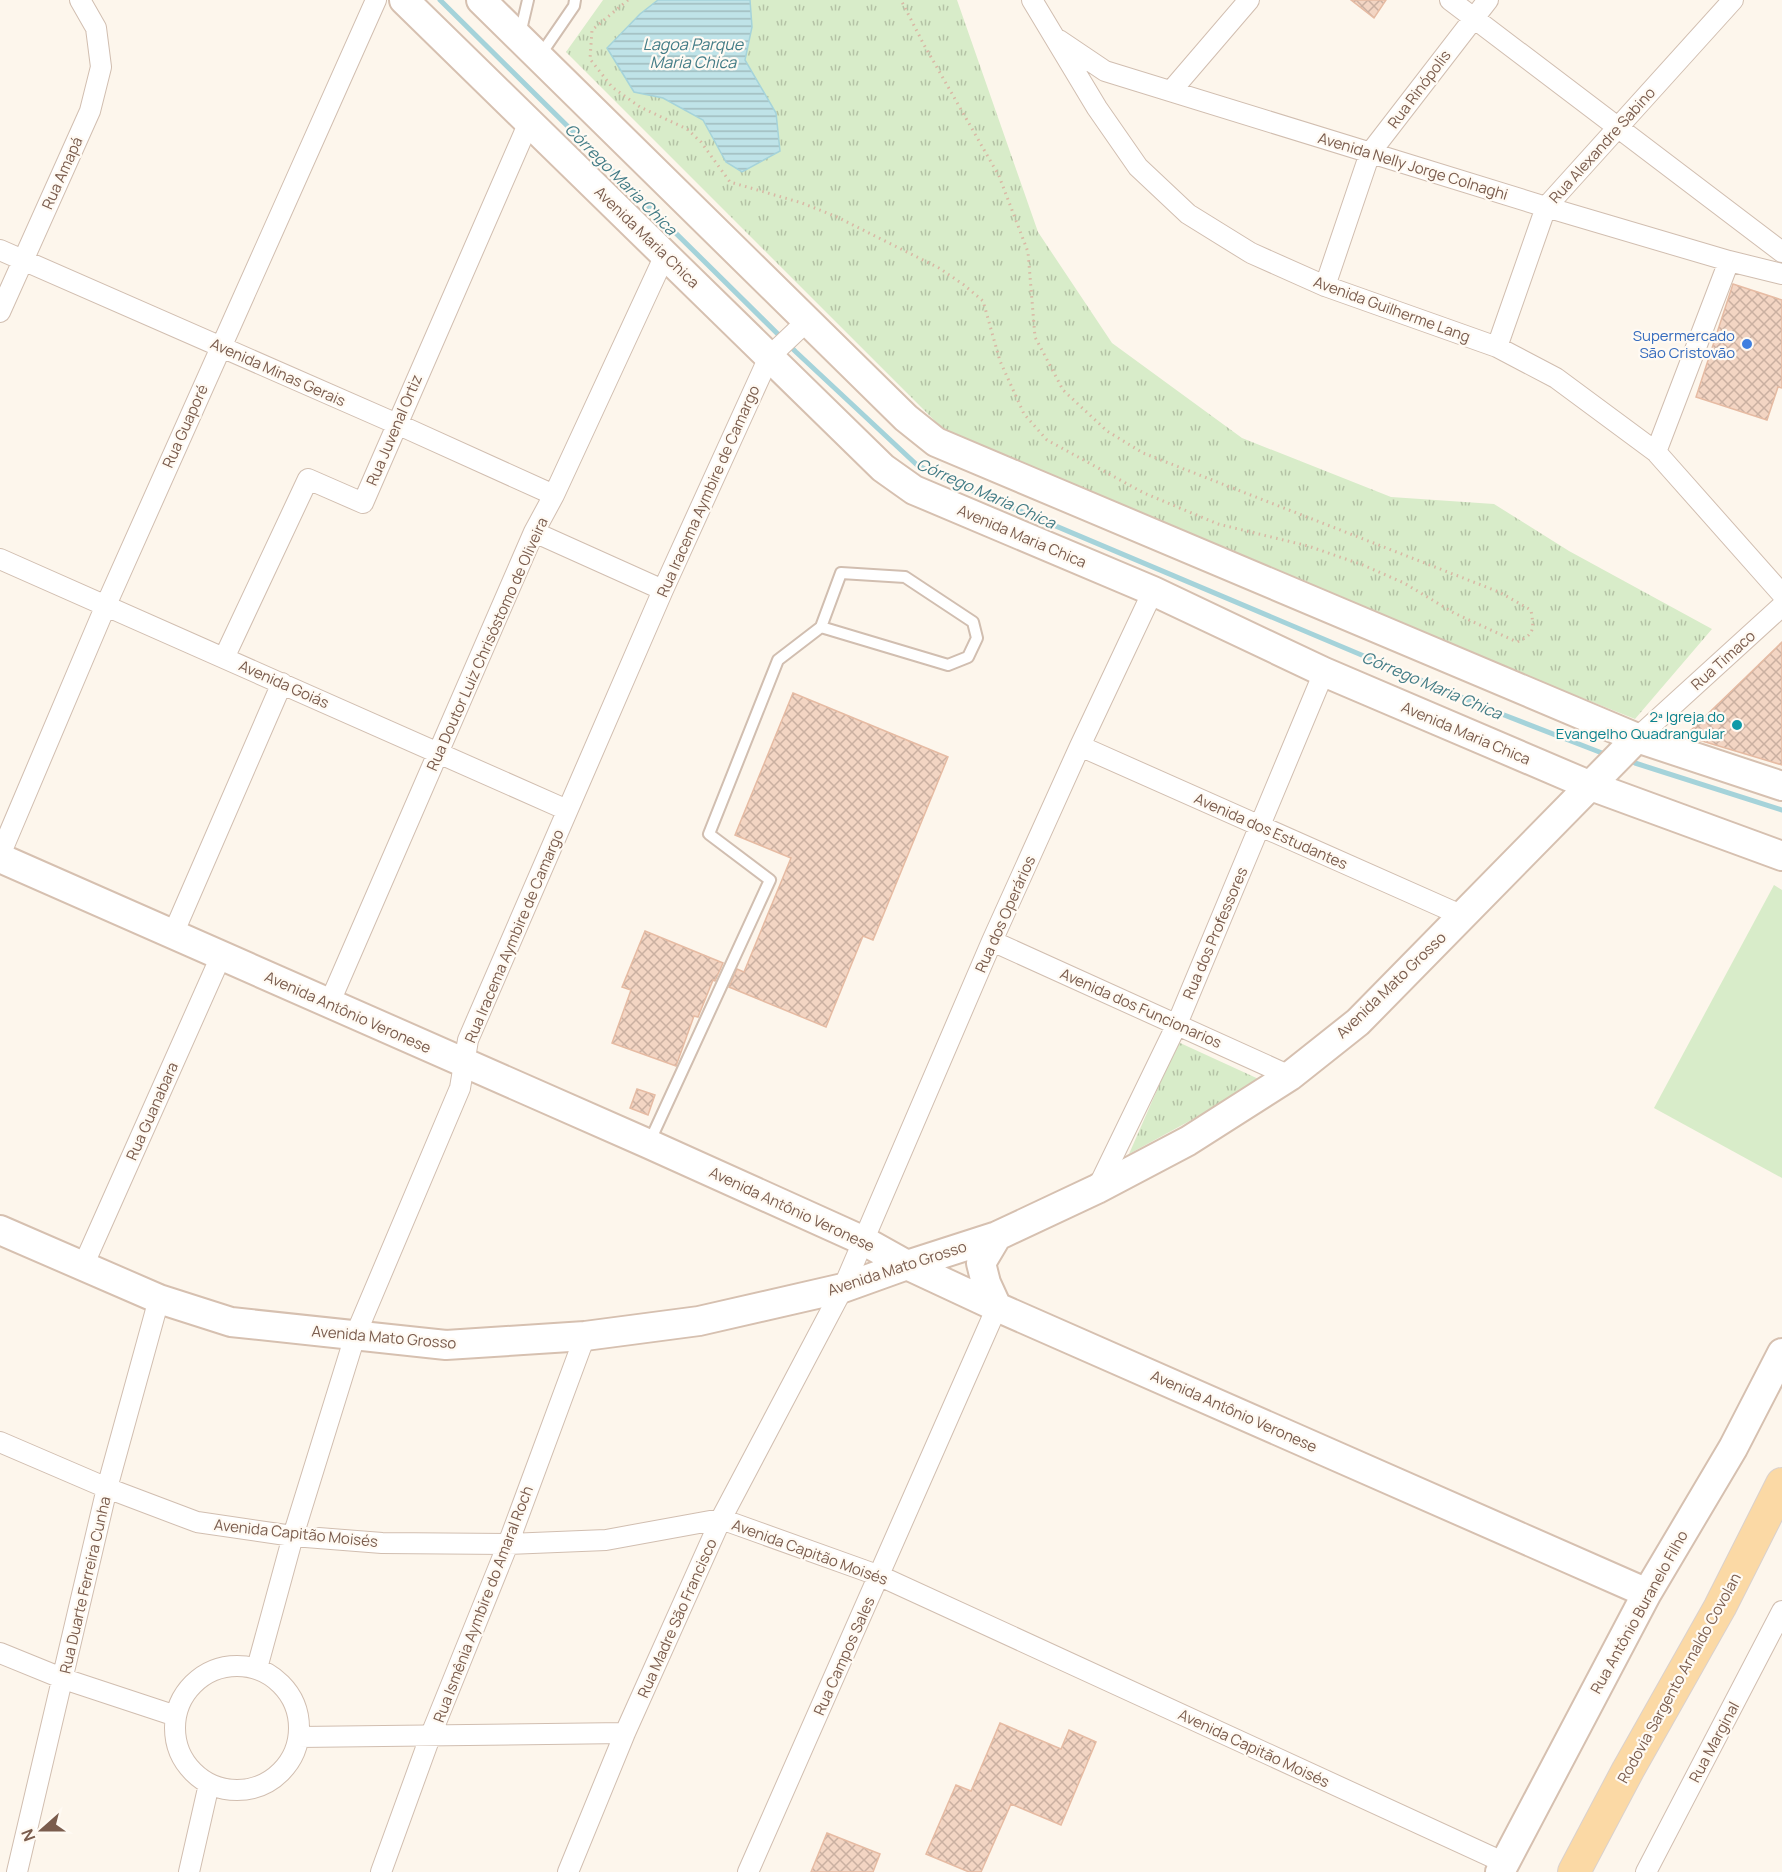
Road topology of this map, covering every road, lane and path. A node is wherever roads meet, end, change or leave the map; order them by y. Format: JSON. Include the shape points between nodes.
{"nodes":[{"id":1,"x":80,"y":0,"type":"edge"},
{"id":2,"x":376,"y":0,"type":"edge"},
{"id":3,"x":404,"y":0,"type":"edge"},
{"id":4,"x":528,"y":0,"type":"edge"},
{"id":5,"x":575,"y":0,"type":"edge"},
{"id":6,"x":628,"y":0,"type":"edge"},
{"id":7,"x":901,"y":0,"type":"edge"},
{"id":8,"x":1032,"y":0,"type":"edge"},
{"id":9,"x":1249,"y":0,"type":"edge"},
{"id":10,"x":1450,"y":0,"type":"edge"},
{"id":11,"x":1488,"y":0,"type":"edge"},
{"id":12,"x":1733,"y":0,"type":"edge"},
{"id":13,"x":488,"y":3,"type":"edge"},
{"id":14,"x":1473,"y":18,"type":"junction"},
{"id":15,"x":1053,"y":36,"type":"junction"},
{"id":16,"x":529,"y":47,"type":"junction"},
{"id":17,"x":1171,"y":91,"type":"junction"},
{"id":18,"x":529,"y":122,"type":"junction"},
{"id":19,"x":1619,"y":128,"type":"junction"},
{"id":20,"x":1370,"y":153,"type":"junction"},
{"id":21,"x":1546,"y":207,"type":"junction"},
{"id":22,"x":0,"y":250,"type":"edge"},
{"id":23,"x":1782,"y":252,"type":"edge"},
{"id":24,"x":664,"y":255,"type":"junction"},
{"id":25,"x":23,"y":261,"type":"junction"},
{"id":26,"x":1729,"y":261,"type":"junction"},
{"id":27,"x":1782,"y":274,"type":"edge"},
{"id":28,"x":1325,"y":286,"type":"junction"},
{"id":29,"x":0,"y":312,"type":"edge"},
{"id":30,"x":805,"y":323,"type":"junction"},
{"id":31,"x":220,"y":346,"type":"junction"},
{"id":32,"x":1497,"y":347,"type":"junction"},
{"id":33,"x":771,"y":355,"type":"junction"},
{"id":34,"x":397,"y":424,"type":"junction"},
{"id":35,"x":1656,"y":452,"type":"junction"},
{"id":36,"x":554,"y":495,"type":"junction"},
{"id":37,"x":534,"y":532,"type":"junction"},
{"id":38,"x":0,"y":559,"type":"edge"},
{"id":39,"x":663,"y":590,"type":"junction"},
{"id":40,"x":1153,"y":591,"type":"junction"},
{"id":41,"x":1782,"y":594,"type":"edge"},
{"id":42,"x":106,"y":605,"type":"junction"},
{"id":43,"x":1782,"y":606,"type":"edge"},
{"id":44,"x":821,"y":627,"type":"junction"},
{"id":45,"x":224,"y":658,"type":"junction"},
{"id":46,"x":1324,"y":672,"type":"junction"},
{"id":47,"x":282,"y":683,"type":"junction"},
{"id":48,"x":1637,"y":738,"type":"junction"},
{"id":49,"x":1080,"y":746,"type":"junction"},
{"id":50,"x":440,"y":753,"type":"junction"},
{"id":51,"x":1591,"y":786,"type":"junction"},
{"id":52,"x":1782,"y":786,"type":"edge"},
{"id":53,"x":567,"y":810,"type":"junction"},
{"id":54,"x":1259,"y":827,"type":"junction"},
{"id":55,"x":1782,"y":856,"type":"edge"},
{"id":56,"x":0,"y":857,"type":"edge"},
{"id":57,"x":1463,"y":916,"type":"junction"},
{"id":58,"x":173,"y":934,"type":"junction"},
{"id":59,"x":992,"y":941,"type":"junction"},
{"id":60,"x":221,"y":956,"type":"junction"},
{"id":61,"x":329,"y":1004,"type":"junction"},
{"id":62,"x":1177,"y":1024,"type":"junction"},
{"id":63,"x":464,"y":1063,"type":"junction"},
{"id":64,"x":1290,"y":1076,"type":"junction"},
{"id":65,"x":649,"y":1144,"type":"junction"},
{"id":66,"x":1097,"y":1189,"type":"junction"},
{"id":67,"x":1,"y":1233,"type":"edge"},
{"id":68,"x":997,"y":1236,"type":"junction"},
{"id":69,"x":864,"y":1241,"type":"junction"},
{"id":70,"x":906,"y":1265,"type":"junction"},
{"id":71,"x":83,"y":1266,"type":"junction"},
{"id":72,"x":843,"y":1288,"type":"junction"},
{"id":73,"x":159,"y":1299,"type":"junction"},
{"id":74,"x":997,"y":1307,"type":"junction"},
{"id":75,"x":355,"y":1336,"type":"junction"},
{"id":76,"x":585,"y":1336,"type":"junction"},
{"id":77,"x":1782,"y":1353,"type":"edge"},
{"id":78,"x":0,"y":1442,"type":"edge"},
{"id":79,"x":1782,"y":1484,"type":"edge"},
{"id":80,"x":107,"y":1488,"type":"junction"},
{"id":81,"x":721,"y":1520,"type":"junction"},
{"id":82,"x":292,"y":1536,"type":"junction"},
{"id":83,"x":508,"y":1544,"type":"junction"},
{"id":84,"x":879,"y":1576,"type":"junction"},
{"id":85,"x":1647,"y":1593,"type":"junction"},
{"id":86,"x":1782,"y":1611,"type":"edge"},
{"id":87,"x":0,"y":1653,"type":"edge"},
{"id":88,"x":257,"y":1668,"type":"junction"},
{"id":89,"x":64,"y":1679,"type":"junction"},
{"id":90,"x":176,"y":1716,"type":"junction"},
{"id":91,"x":625,"y":1733,"type":"junction"},
{"id":92,"x":299,"y":1737,"type":"junction"},
{"id":93,"x":430,"y":1737,"type":"junction"},
{"id":94,"x":209,"y":1784,"type":"junction"},
{"id":95,"x":0,"y":1868,"type":"edge"},
{"id":96,"x":1503,"y":1868,"type":"edge"},
{"id":97,"x":10,"y":1872,"type":"edge"},
{"id":98,"x":17,"y":1872,"type":"edge"},
{"id":99,"x":189,"y":1872,"type":"edge"},
{"id":100,"x":381,"y":1872,"type":"edge"},
{"id":101,"x":568,"y":1872,"type":"edge"},
{"id":102,"x":748,"y":1872,"type":"edge"},
{"id":103,"x":1574,"y":1872,"type":"edge"},
{"id":104,"x":1646,"y":1872,"type":"edge"}],
"edges":[{"from":1,"to":25,"type":"street","name":"Rua Amapá","via":[[96,28],[101,67],[90,111]]},
{"from":2,"to":31,"type":"street","name":"Rua Guaporé"},
{"from":3,"to":18,"type":"street","name":"Avenida Maria Chica"},
{"from":4,"to":16,"type":"lane"},
{"from":5,"to":16,"type":"lane","via":[[574,6]]},
{"from":6,"to":7,"type":"path","via":[[592,30],[590,59],[612,87],[640,107],[687,129],[730,182],[837,217],[939,268],[964,285],[983,301],[1000,361],[1024,414],[1047,440],[1144,493],[1208,520],[1363,565],[1404,583],[1454,614],[1517,642],[1528,637],[1534,628],[1531,610],[1499,592],[1143,453],[1107,431],[1063,390],[1035,337],[1028,252],[999,176]]},
{"from":8,"to":15,"type":"street","name":"Avenida Guilherme Lang"},
{"from":9,"to":17,"type":"street"},
{"from":10,"to":14,"type":"street"},
{"from":11,"to":14,"type":"street","name":"Rua Rinópolis"},
{"from":12,"to":19,"type":"street","name":"Rua Alexandre Sabino"},
{"from":13,"to":16,"type":"street"},
{"from":14,"to":19,"type":"street"},
{"from":14,"to":20,"type":"street","name":"Rua Rinópolis"},
{"from":15,"to":17,"type":"street","name":"Avenida Nelly Jorge Colnaghi","via":[[1106,71]]},
{"from":15,"to":28,"type":"street","name":"Avenida Guilherme Lang","via":[[1096,108],[1138,167],[1188,214],[1251,253]]},
{"from":16,"to":30,"type":"street"},
{"from":17,"to":20,"type":"street","name":"Avenida Nelly Jorge Colnaghi"},
{"from":18,"to":24,"type":"street","name":"Avenida Maria Chica"},
{"from":18,"to":34,"type":"street","name":"Rua Juvenal Ortiz"},
{"from":19,"to":21,"type":"street","name":"Rua Alexandre Sabino"},
{"from":19,"to":23,"type":"street"},
{"from":20,"to":21,"type":"street","name":"Avenida Nelly Jorge Colnaghi"},
{"from":20,"to":28,"type":"street","name":"Rua Rinópolis"},
{"from":21,"to":26,"type":"street","name":"Avenida Nelly Jorge Colnaghi"},
{"from":21,"to":32,"type":"street","name":"Rua Alexandre Sabino"},
{"from":22,"to":25,"type":"street","name":"Avenida Minas Gerais"},
{"from":24,"to":33,"type":"street","name":"Avenida Maria Chica"},
{"from":24,"to":36,"type":"street","name":"Rua Doutor Luiz Chrisóstomo de Oliveira"},
{"from":25,"to":29,"type":"street","name":"Rua Amapá"},
{"from":25,"to":31,"type":"street","name":"Avenida Minas Gerais"},
{"from":26,"to":27,"type":"street","name":"Avenida Nelly Jorge Colnaghi"},
{"from":26,"to":35,"type":"street"},
{"from":28,"to":32,"type":"street","name":"Avenida Guilherme Lang"},
{"from":30,"to":33,"type":"street"},
{"from":30,"to":48,"type":"street","via":[[936,442]]},
{"from":31,"to":34,"type":"street","name":"Avenida Minas Gerais"},
{"from":31,"to":42,"type":"street","name":"Rua Guaporé"},
{"from":32,"to":35,"type":"street","name":"Avenida Guilherme Lang","via":[[1556,378]]},
{"from":33,"to":39,"type":"street","name":"Rua Iracema Aymbire de Camargo"},
{"from":33,"to":40,"type":"street","name":"Avenida Maria Chica","via":[[883,468],[914,490]]},
{"from":34,"to":36,"type":"street","name":"Avenida Minas Gerais"},
{"from":34,"to":45,"type":"street","name":"Rua Juvenal Ortiz","via":[[363,503],[308,479]]},
{"from":35,"to":41,"type":"street","name":"Avenida Guilherme Lang"},
{"from":36,"to":37,"type":"street","name":"Rua Doutor Luiz Chrisóstomo de Oliveira"},
{"from":37,"to":39,"type":"street"},
{"from":37,"to":50,"type":"street","name":"Rua Doutor Luiz Chrisóstomo de Oliveira"},
{"from":38,"to":42,"type":"street","name":"Avenida Goiás"},
{"from":39,"to":53,"type":"street","name":"Rua Iracema Aymbire de Camargo"},
{"from":40,"to":46,"type":"street","name":"Avenida Maria Chica"},
{"from":40,"to":49,"type":"street","name":"Rua dos Operários"},
{"from":42,"to":45,"type":"street","name":"Avenida Goiás"},
{"from":42,"to":56,"type":"street","name":"Rua Guaporé"},
{"from":43,"to":48,"type":"street","name":"Rua Timaco"},
{"from":44,"to":44,"type":"lane","via":[[948,665],[968,657],[977,638],[973,622],[905,577],[841,573]]},
{"from":44,"to":65,"type":"lane","via":[[778,660],[709,834],[770,880]]},
{"from":45,"to":47,"type":"street","name":"Avenida Goiás"},
{"from":46,"to":51,"type":"street","name":"Avenida Maria Chica"},
{"from":46,"to":54,"type":"street","name":"Rua dos Professores"},
{"from":47,"to":50,"type":"street","name":"Avenida Goiás"},
{"from":47,"to":58,"type":"street"},
{"from":48,"to":51,"type":"street","name":"Avenida Mato Grosso"},
{"from":48,"to":52,"type":"street"},
{"from":49,"to":54,"type":"street","name":"Avenida dos Estudantes"},
{"from":49,"to":59,"type":"street","name":"Rua dos Operários"},
{"from":50,"to":53,"type":"street","name":"Avenida Goiás"},
{"from":50,"to":61,"type":"street","name":"Rua Doutor Luiz Chrisóstomo de Oliveira"},
{"from":51,"to":55,"type":"street","name":"Avenida Maria Chica"},
{"from":51,"to":57,"type":"street","name":"Avenida Mato Grosso"},
{"from":53,"to":63,"type":"street","name":"Rua Iracema Aymbire de Camargo","via":[[468,1040]]},
{"from":54,"to":57,"type":"street","name":"Avenida dos Estudantes"},
{"from":54,"to":62,"type":"street","name":"Rua dos Professores"},
{"from":56,"to":58,"type":"street","name":"Avenida Antônio Veronese"},
{"from":57,"to":64,"type":"street","name":"Avenida Mato Grosso","via":[[1358,1022]]},
{"from":58,"to":60,"type":"street","name":"Avenida Antônio Veronese"},
{"from":59,"to":62,"type":"street","name":"Avenida dos Funcionarios"},
{"from":59,"to":69,"type":"street","name":"Rua dos Operários"},
{"from":60,"to":61,"type":"street","name":"Avenida Antônio Veronese"},
{"from":60,"to":71,"type":"street","name":"Rua Guanabara"},
{"from":61,"to":63,"type":"street","name":"Avenida Antônio Veronese"},
{"from":62,"to":64,"type":"street","name":"Avenida dos Funcionarios"},
{"from":62,"to":66,"type":"street","name":"Rua dos Professores"},
{"from":63,"to":65,"type":"street","name":"Avenida Antônio Veronese"},
{"from":63,"to":75,"type":"street","name":"Rua Iracema Aymbire de Camargo","via":[[460,1088]]},
{"from":64,"to":66,"type":"street","name":"Avenida Mato Grosso","via":[[1188,1141]]},
{"from":65,"to":69,"type":"street","name":"Avenida Antônio Veronese"},
{"from":66,"to":68,"type":"street","name":"Avenida Mato Grosso"},
{"from":67,"to":71,"type":"street","name":"Avenida Mato Grosso"},
{"from":68,"to":70,"type":"street","name":"Avenida Mato Grosso"},
{"from":68,"to":74,"type":"street","via":[[981,1263]]},
{"from":69,"to":70,"type":"street","name":"Avenida Antônio Veronese"},
{"from":69,"to":72,"type":"street","name":"Rua Madre São Francisco"},
{"from":70,"to":72,"type":"street","name":"Avenida Mato Grosso"},
{"from":70,"to":74,"type":"street","name":"Avenida Antônio Veronese"},
{"from":71,"to":73,"type":"street","name":"Avenida Mato Grosso"},
{"from":72,"to":76,"type":"street","name":"Avenida Mato Grosso","via":[[699,1321]]},
{"from":72,"to":81,"type":"street","name":"Rua Madre São Francisco"},
{"from":73,"to":75,"type":"street","name":"Avenida Mato Grosso","via":[[231,1322]]},
{"from":73,"to":80,"type":"street","name":"Rua Duarte Ferreira Cunha"},
{"from":74,"to":84,"type":"street","name":"Rua Campos Sales"},
{"from":74,"to":85,"type":"street","name":"Avenida Antônio Veronese"},
{"from":75,"to":76,"type":"street","name":"Avenida Mato Grosso","via":[[446,1346]]},
{"from":75,"to":82,"type":"street","name":"Rua Iracema Aymbire de Camargo"},
{"from":76,"to":83,"type":"street","name":"Rua Ismênia Aymbire do Amaral Roch"},
{"from":77,"to":85,"type":"street","name":"Rua Antônio Buranelo Filho","via":[[1733,1448]]},
{"from":78,"to":80,"type":"street","name":"Avenida Capitão Moisés"},
{"from":79,"to":103,"type":"main road","name":"Rodovia Sargento Arnaldo Covolan","via":[[1720,1607]]},
{"from":80,"to":82,"type":"street","name":"Avenida Capitão Moisés","via":[[197,1522]]},
{"from":80,"to":89,"type":"street","name":"Rua Duarte Ferreira Cunha"},
{"from":81,"to":83,"type":"street","name":"Avenida Capitão Moisés","via":[[606,1539]]},
{"from":81,"to":84,"type":"street","name":"Avenida Capitão Moisés"},
{"from":81,"to":91,"type":"street","name":"Rua Madre São Francisco"},
{"from":82,"to":83,"type":"street","name":"Avenida Capitão Moisés","via":[[382,1543]]},
{"from":82,"to":88,"type":"street","name":"Rua Iracema Aymbire de Camargo"},
{"from":83,"to":93,"type":"street","name":"Rua Ismênia Aymbire do Amaral Roch"},
{"from":84,"to":96,"type":"street","name":"Avenida Capitão Moisés"},
{"from":84,"to":102,"type":"street","name":"Rua Campos Sales"},
{"from":85,"to":96,"type":"street","name":"Rua Antônio Buranelo Filho"},
{"from":86,"to":104,"type":"street","name":"Rua Marginal"},
{"from":87,"to":89,"type":"street"},
{"from":88,"to":90,"type":"street","via":[[228,1666],[203,1676],[187,1691]]},
{"from":88,"to":92,"type":"street","via":[[290,1695],[298,1716]]},
{"from":89,"to":90,"type":"street"},
{"from":89,"to":98,"type":"street","name":"Rua Duarte Ferreira Cunha"},
{"from":90,"to":94,"type":"street","via":[[176,1737],[182,1756],[195,1774]]},
{"from":91,"to":93,"type":"street"},
{"from":91,"to":101,"type":"street","name":"Rua Madre São Francisco"},
{"from":92,"to":93,"type":"street"},
{"from":92,"to":94,"type":"street","via":[[282,1772],[264,1785],[230,1790]]},
{"from":93,"to":100,"type":"street","name":"Rua Ismênia Aymbire do Amaral Roch"},
{"from":94,"to":99,"type":"street"},
{"from":95,"to":97,"type":"street"}]}
